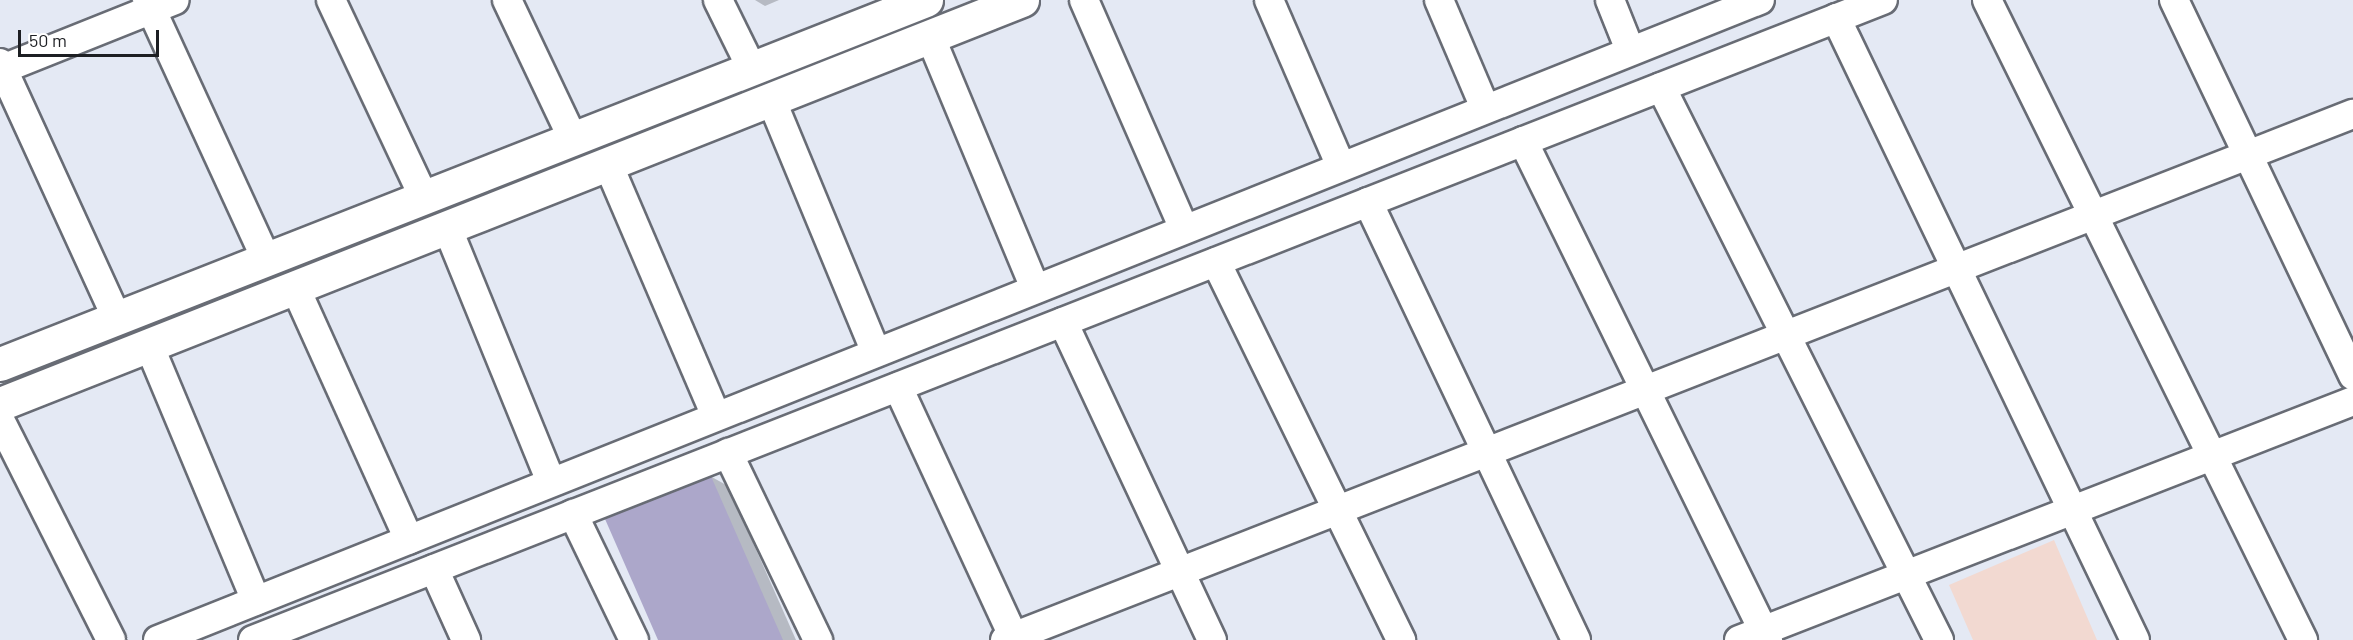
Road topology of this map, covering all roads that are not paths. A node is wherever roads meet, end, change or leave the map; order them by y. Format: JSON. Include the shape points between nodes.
{"nodes":[{"id":1,"x":331,"y":0,"type":"edge"},
{"id":2,"x":507,"y":0,"type":"edge"},
{"id":3,"x":718,"y":0,"type":"edge"},
{"id":4,"x":1023,"y":0,"type":"edge"},
{"id":5,"x":1084,"y":0,"type":"edge"},
{"id":6,"x":1269,"y":0,"type":"edge"},
{"id":7,"x":1439,"y":0,"type":"edge"},
{"id":8,"x":1610,"y":0,"type":"edge"},
{"id":9,"x":1760,"y":0,"type":"edge"},
{"id":10,"x":1883,"y":0,"type":"edge"},
{"id":11,"x":1987,"y":0,"type":"edge"},
{"id":12,"x":2174,"y":0,"type":"edge"},
{"id":13,"x":158,"y":3,"type":"edge"},
{"id":14,"x":911,"y":3,"type":"edge"},
{"id":15,"x":1836,"y":18,"type":"junction"},
{"id":16,"x":930,"y":36,"type":"junction"},
{"id":17,"x":1630,"y":50,"type":"junction"},
{"id":18,"x":1,"y":67,"type":"edge"},
{"id":19,"x":752,"y":69,"type":"junction"},
{"id":20,"x":1661,"y":87,"type":"junction"},
{"id":21,"x":771,"y":99,"type":"junction"},
{"id":22,"x":1485,"y":108,"type":"junction"},
{"id":23,"x":2353,"y":114,"type":"edge"},
{"id":24,"x":573,"y":139,"type":"junction"},
{"id":25,"x":1523,"y":141,"type":"junction"},
{"id":26,"x":2248,"y":155,"type":"junction"},
{"id":27,"x":608,"y":164,"type":"junction"},
{"id":28,"x":1341,"y":166,"type":"junction"},
{"id":29,"x":424,"y":198,"type":"junction"},
{"id":30,"x":1368,"y":202,"type":"junction"},
{"id":31,"x":2093,"y":215,"type":"junction"},
{"id":32,"x":447,"y":227,"type":"junction"},
{"id":33,"x":1184,"y":229,"type":"junction"},
{"id":34,"x":266,"y":259,"type":"junction"},
{"id":35,"x":1216,"y":262,"type":"junction"},
{"id":36,"x":1957,"y":268,"type":"junction"},
{"id":37,"x":295,"y":287,"type":"junction"},
{"id":38,"x":1035,"y":288,"type":"junction"},
{"id":39,"x":117,"y":318,"type":"junction"},
{"id":40,"x":1063,"y":322,"type":"junction"},
{"id":41,"x":1786,"y":335,"type":"junction"},
{"id":42,"x":149,"y":345,"type":"junction"},
{"id":43,"x":876,"y":352,"type":"junction"},
{"id":44,"x":0,"y":364,"type":"edge"},
{"id":45,"x":2353,"y":375,"type":"edge"},
{"id":46,"x":898,"y":387,"type":"junction"},
{"id":47,"x":1645,"y":390,"type":"junction"},
{"id":48,"x":2353,"y":401,"type":"edge"},
{"id":49,"x":0,"y":404,"type":"edge"},
{"id":50,"x":716,"y":416,"type":"junction"},
{"id":51,"x":0,"y":420,"type":"edge"},
{"id":52,"x":1487,"y":452,"type":"junction"},
{"id":53,"x":728,"y":453,"type":"junction"},
{"id":54,"x":2212,"y":456,"type":"junction"},
{"id":55,"x":551,"y":482,"type":"junction"},
{"id":56,"x":1338,"y":510,"type":"junction"},
{"id":57,"x":2073,"y":510,"type":"junction"},
{"id":58,"x":573,"y":514,"type":"junction"},
{"id":59,"x":409,"y":539,"type":"junction"},
{"id":60,"x":434,"y":569,"type":"junction"},
{"id":61,"x":1180,"y":572,"type":"junction"},
{"id":62,"x":1906,"y":575,"type":"junction"},
{"id":63,"x":256,"y":601,"type":"junction"},
{"id":64,"x":268,"y":637,"type":"edge"},
{"id":65,"x":1757,"y":637,"type":"edge"},
{"id":66,"x":1011,"y":639,"type":"edge"},
{"id":67,"x":111,"y":640,"type":"edge"},
{"id":68,"x":158,"y":640,"type":"edge"},
{"id":69,"x":466,"y":640,"type":"edge"},
{"id":70,"x":634,"y":640,"type":"edge"},
{"id":71,"x":818,"y":640,"type":"edge"},
{"id":72,"x":1212,"y":640,"type":"edge"},
{"id":73,"x":1401,"y":640,"type":"edge"},
{"id":74,"x":1576,"y":640,"type":"edge"},
{"id":75,"x":1939,"y":640,"type":"edge"},
{"id":76,"x":2135,"y":640,"type":"edge"},
{"id":77,"x":2303,"y":640,"type":"edge"}],
"edges":[{"from":1,"to":29,"type":"street"},
{"from":2,"to":24,"type":"street"},
{"from":3,"to":19,"type":"street"},
{"from":4,"to":16,"type":"main road"},
{"from":5,"to":33,"type":"street"},
{"from":6,"to":28,"type":"street"},
{"from":7,"to":22,"type":"street"},
{"from":8,"to":17,"type":"street"},
{"from":9,"to":17,"type":"street"},
{"from":10,"to":15,"type":"street"},
{"from":11,"to":31,"type":"street"},
{"from":12,"to":26,"type":"street"},
{"from":13,"to":18,"type":"street"},
{"from":13,"to":34,"type":"street"},
{"from":14,"to":19,"type":"main road"},
{"from":15,"to":20,"type":"street"},
{"from":15,"to":36,"type":"street"},
{"from":16,"to":21,"type":"main road"},
{"from":16,"to":38,"type":"street"},
{"from":17,"to":22,"type":"street"},
{"from":18,"to":39,"type":"street"},
{"from":19,"to":24,"type":"main road"},
{"from":20,"to":25,"type":"street"},
{"from":20,"to":41,"type":"street"},
{"from":21,"to":27,"type":"main road"},
{"from":21,"to":43,"type":"street"},
{"from":22,"to":28,"type":"street"},
{"from":23,"to":26,"type":"street"},
{"from":24,"to":29,"type":"main road"},
{"from":25,"to":30,"type":"street"},
{"from":25,"to":47,"type":"street"},
{"from":26,"to":31,"type":"street"},
{"from":26,"to":45,"type":"street"},
{"from":27,"to":32,"type":"main road"},
{"from":27,"to":50,"type":"street"},
{"from":28,"to":33,"type":"street"},
{"from":29,"to":34,"type":"main road"},
{"from":30,"to":35,"type":"street"},
{"from":30,"to":52,"type":"street"},
{"from":31,"to":36,"type":"street"},
{"from":31,"to":54,"type":"street"},
{"from":32,"to":37,"type":"main road"},
{"from":32,"to":55,"type":"street"},
{"from":33,"to":38,"type":"street"},
{"from":34,"to":39,"type":"main road"},
{"from":35,"to":40,"type":"street"},
{"from":35,"to":56,"type":"street"},
{"from":36,"to":41,"type":"street"},
{"from":36,"to":57,"type":"street"},
{"from":37,"to":42,"type":"main road"},
{"from":37,"to":59,"type":"street"},
{"from":38,"to":43,"type":"street"},
{"from":39,"to":44,"type":"main road"},
{"from":40,"to":46,"type":"street"},
{"from":40,"to":61,"type":"street"},
{"from":41,"to":47,"type":"street"},
{"from":41,"to":62,"type":"street"},
{"from":42,"to":49,"type":"main road"},
{"from":42,"to":63,"type":"street"},
{"from":43,"to":50,"type":"street"},
{"from":46,"to":53,"type":"street"},
{"from":46,"to":66,"type":"street"},
{"from":47,"to":52,"type":"street"},
{"from":47,"to":65,"type":"street"},
{"from":48,"to":54,"type":"street"},
{"from":50,"to":55,"type":"street"},
{"from":51,"to":67,"type":"street"},
{"from":52,"to":56,"type":"street"},
{"from":52,"to":74,"type":"street"},
{"from":53,"to":58,"type":"street"},
{"from":53,"to":71,"type":"street"},
{"from":54,"to":57,"type":"street"},
{"from":54,"to":77,"type":"street"},
{"from":55,"to":59,"type":"street"},
{"from":56,"to":61,"type":"street"},
{"from":56,"to":73,"type":"street"},
{"from":57,"to":62,"type":"street"},
{"from":57,"to":76,"type":"street"},
{"from":58,"to":60,"type":"street"},
{"from":58,"to":70,"type":"street"},
{"from":59,"to":63,"type":"street"},
{"from":60,"to":64,"type":"street"},
{"from":60,"to":69,"type":"street"},
{"from":61,"to":66,"type":"street"},
{"from":61,"to":72,"type":"street"},
{"from":62,"to":65,"type":"street"},
{"from":62,"to":75,"type":"street"},
{"from":63,"to":68,"type":"street"}]}
